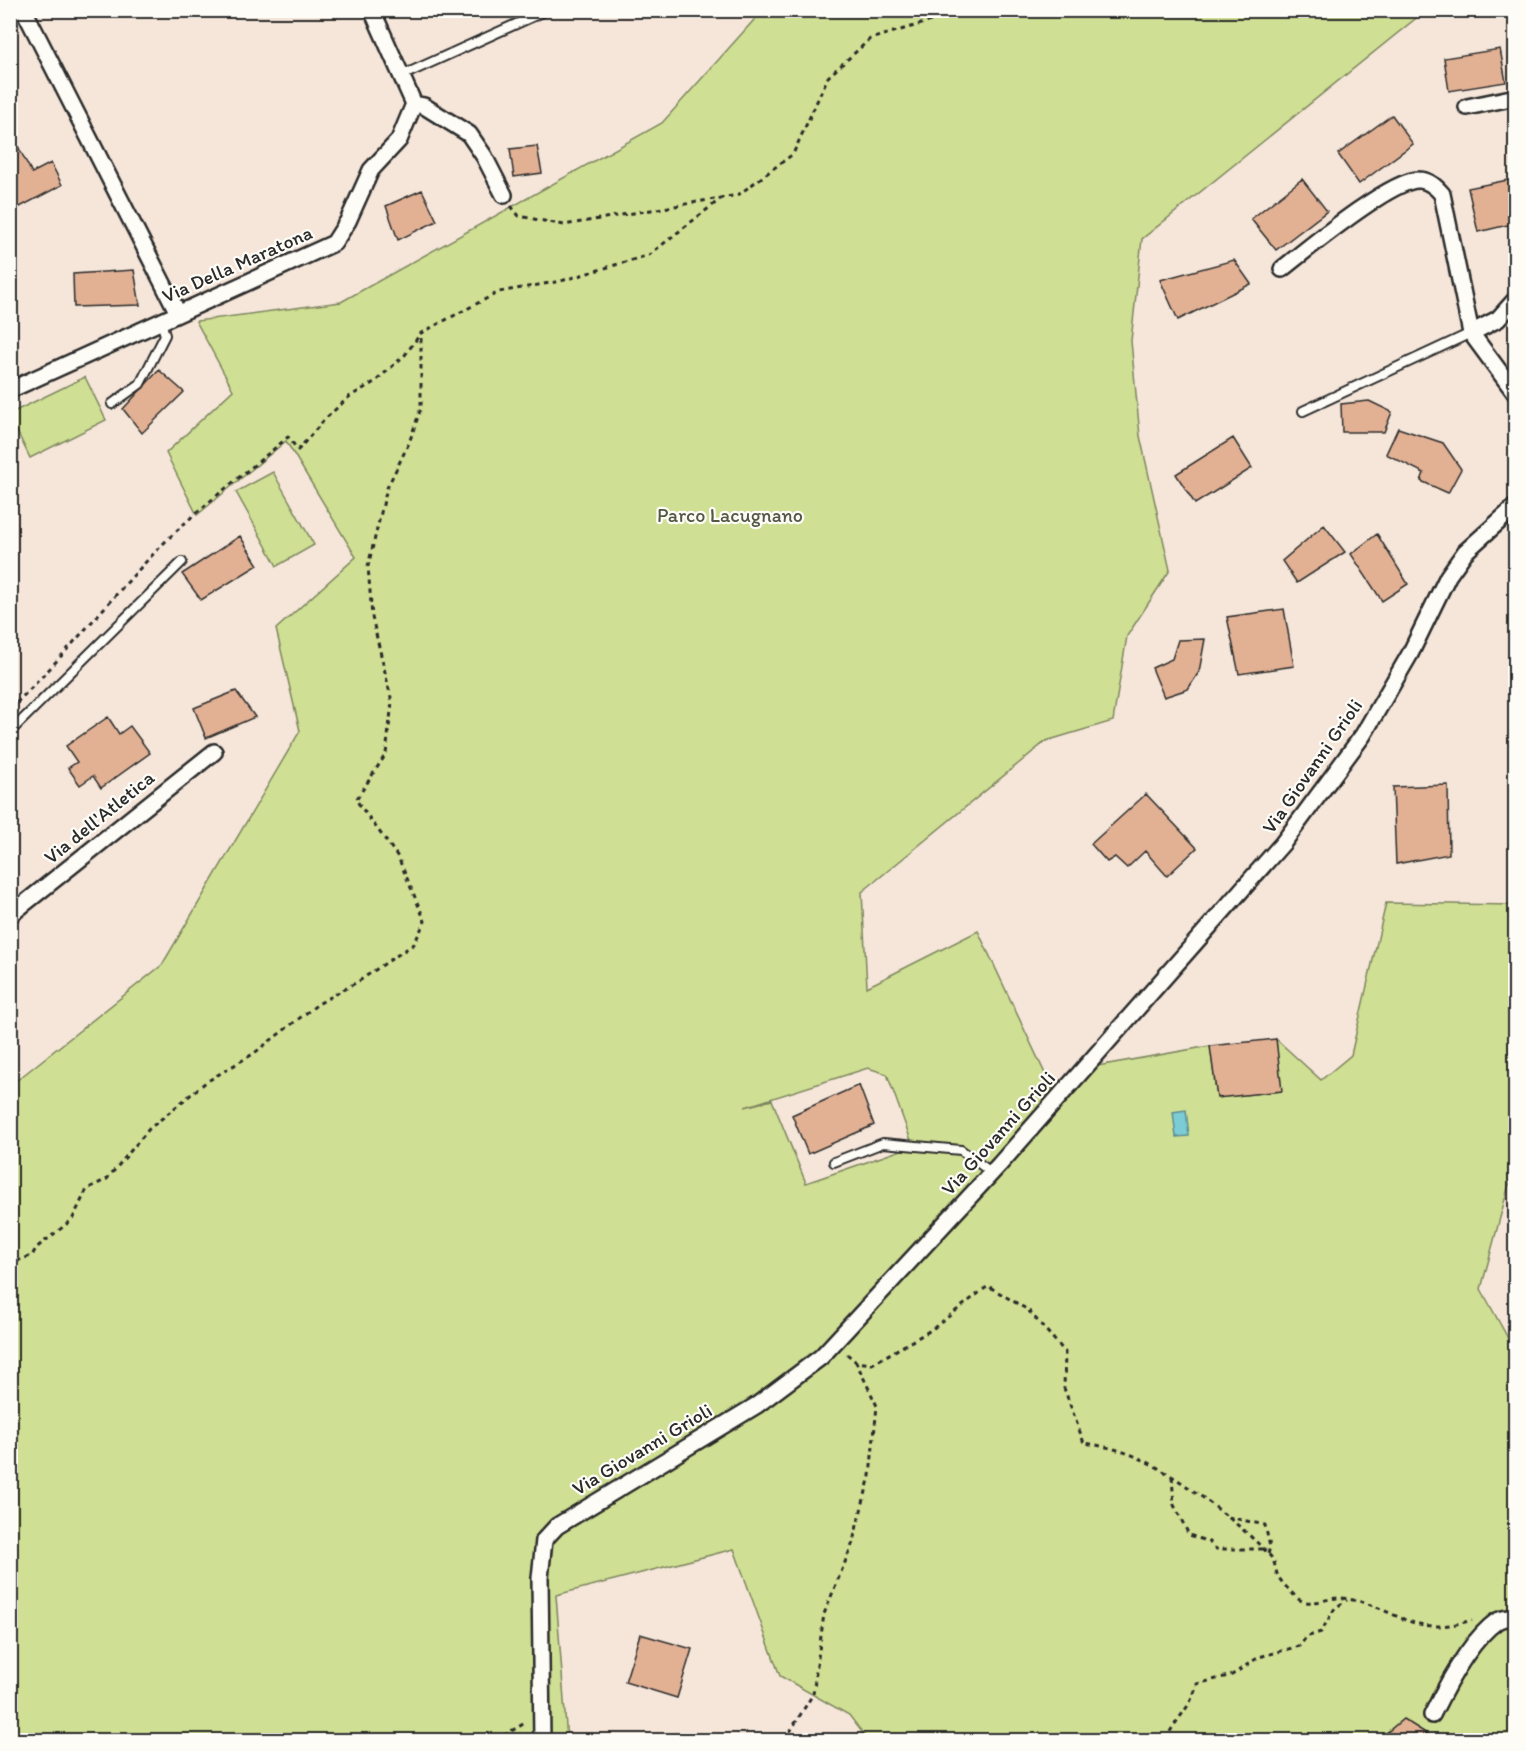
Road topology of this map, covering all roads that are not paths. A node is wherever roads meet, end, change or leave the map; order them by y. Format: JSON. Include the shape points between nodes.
{"nodes":[{"id":1,"x":24,"y":10,"type":"edge"},
{"id":2,"x":372,"y":10,"type":"edge"},
{"id":3,"x":547,"y":10,"type":"edge"},
{"id":4,"x":532,"y":14,"type":"edge"},
{"id":5,"x":401,"y":76,"type":"junction"},
{"id":6,"x":1515,"y":97,"type":"edge"},
{"id":7,"x":414,"y":104,"type":"junction"},
{"id":8,"x":1467,"y":107,"type":"dead end"},
{"id":9,"x":504,"y":195,"type":"road end"},
{"id":10,"x":1282,"y":269,"type":"dead end"},
{"id":11,"x":1515,"y":299,"type":"edge"},
{"id":12,"x":178,"y":313,"type":"junction"},
{"id":13,"x":160,"y":322,"type":"junction"},
{"id":14,"x":1470,"y":333,"type":"junction"},
{"id":15,"x":10,"y":390,"type":"edge"},
{"id":16,"x":1515,"y":394,"type":"edge"},
{"id":17,"x":112,"y":404,"type":"dead end"},
{"id":18,"x":1303,"y":411,"type":"dead end"},
{"id":19,"x":1515,"y":506,"type":"edge"},
{"id":20,"x":182,"y":562,"type":"dead end"},
{"id":21,"x":10,"y":732,"type":"edge"},
{"id":22,"x":214,"y":752,"type":"dead end"},
{"id":23,"x":10,"y":915,"type":"edge"},
{"id":24,"x":834,"y":1162,"type":"dead end"},
{"id":25,"x":992,"y":1173,"type":"junction"},
{"id":26,"x":1515,"y":1617,"type":"edge"},
{"id":27,"x":1432,"y":1715,"type":"dead end"},
{"id":28,"x":542,"y":1740,"type":"edge"}],
"edges":[{"from":1,"to":12,"type":"street"},
{"from":2,"to":5,"type":"street"},
{"from":3,"to":4,"type":"lane"},
{"from":4,"to":5,"type":"lane"},
{"from":5,"to":7,"type":"street"},
{"from":6,"to":8,"type":"street"},
{"from":7,"to":9,"type":"street","via":[[424,106],[469,134]]},
{"from":7,"to":12,"type":"street","name":"Via Della Maratona","via":[[399,140],[371,170],[334,243]]},
{"from":10,"to":14,"type":"street","via":[[1344,219],[1403,184],[1419,180],[1433,184],[1442,194]]},
{"from":11,"to":14,"type":"street","via":[[1498,319]]},
{"from":12,"to":13,"type":"street","name":"Via Della Maratona"},
{"from":13,"to":15,"type":"street","name":"Via Della Maratona"},
{"from":13,"to":17,"type":"lane","via":[[165,335],[140,384]]},
{"from":14,"to":16,"type":"street"},
{"from":14,"to":18,"type":"lane"},
{"from":19,"to":25,"type":"street","name":"Via Giovanni Grioli","via":[[1465,552],[1448,576],[1410,654],[1363,735],[1283,843]]},
{"from":20,"to":21,"type":"lane"},
{"from":22,"to":23,"type":"street","name":"Via dell'Atletica"},
{"from":24,"to":25,"type":"lane","via":[[883,1143],[962,1150]]},
{"from":25,"to":28,"type":"street","name":"Via Giovanni Grioli","via":[[821,1358],[757,1405],[557,1526],[544,1540],[540,1578]]},
{"from":26,"to":27,"type":"street","via":[[1498,1620],[1474,1647]]}]}
